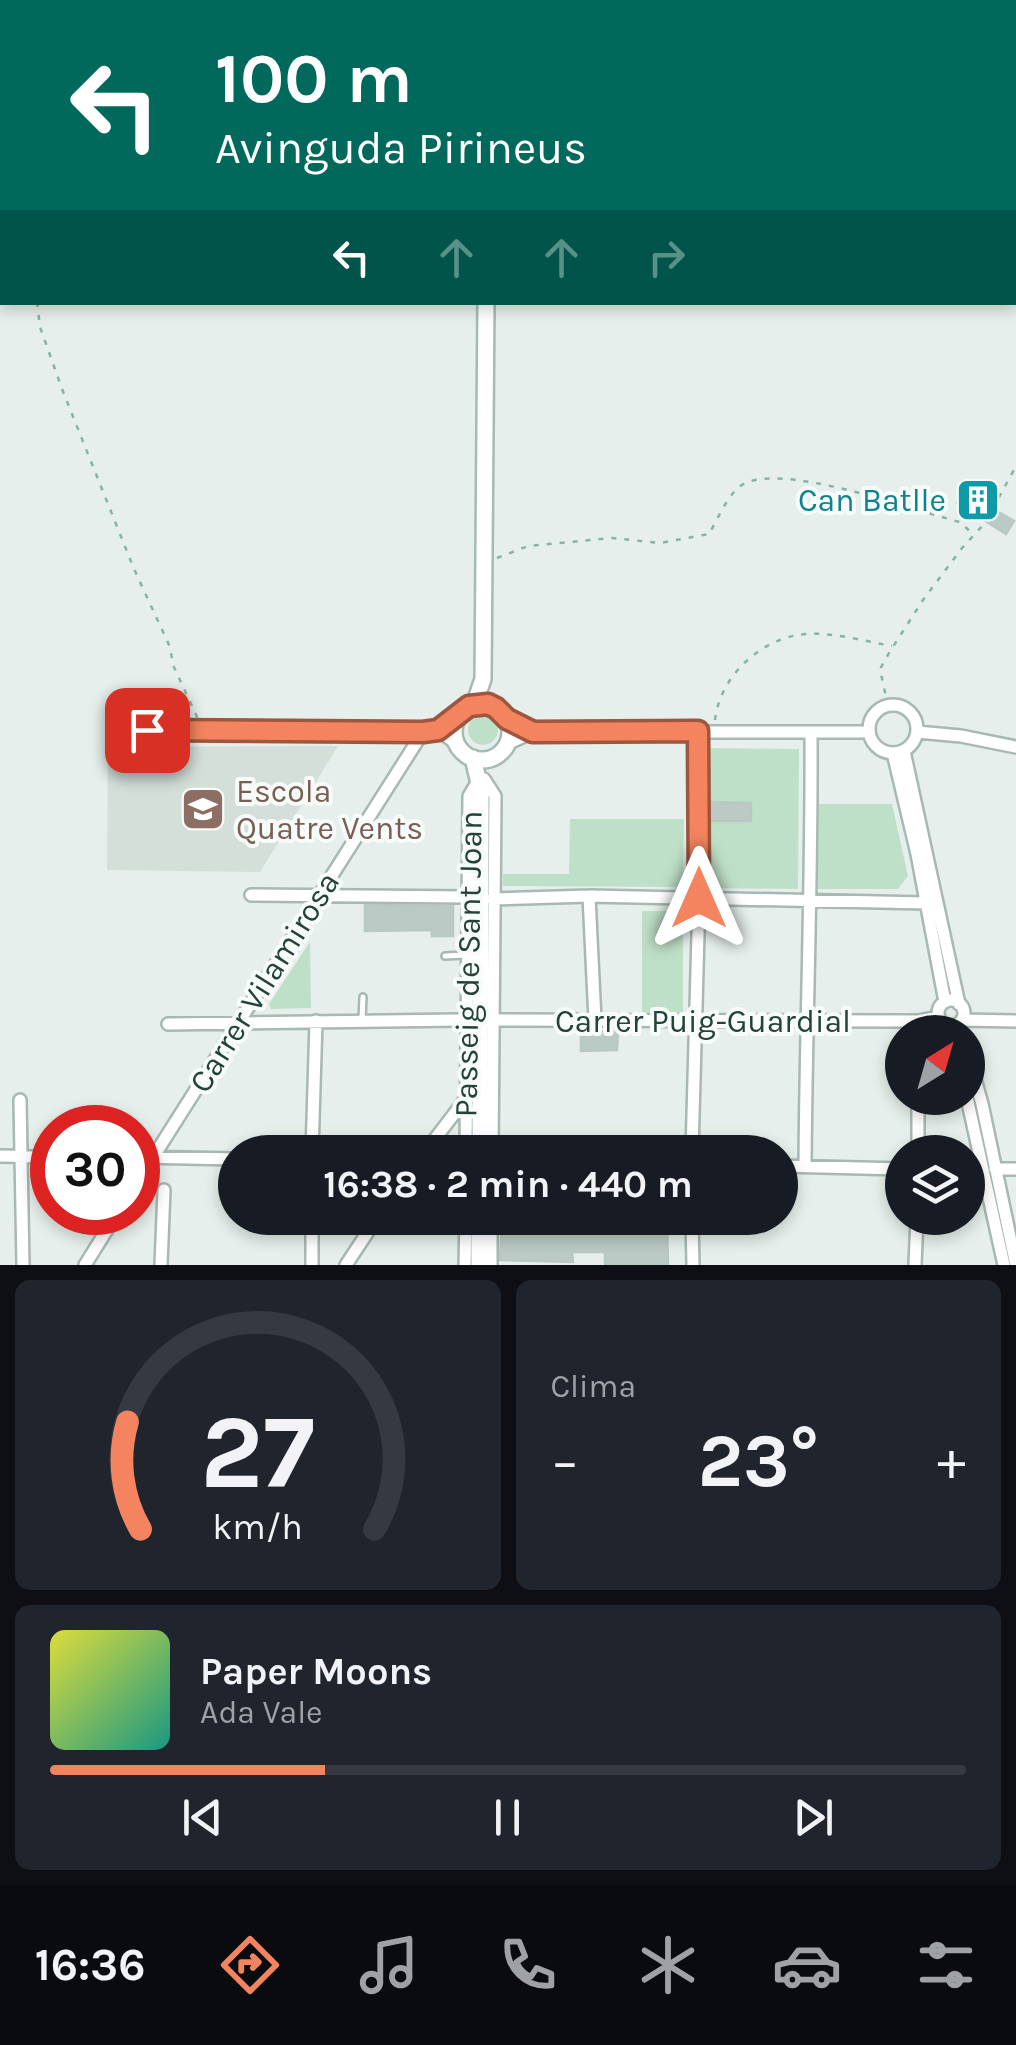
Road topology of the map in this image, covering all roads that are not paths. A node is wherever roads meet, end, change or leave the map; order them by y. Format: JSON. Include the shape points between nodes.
{"nodes":[{"id":1,"x":486,"y":305,"type":"edge"},
{"id":2,"x":483,"y":678,"type":"junction"},
{"id":3,"x":474,"y":705,"type":"junction"},
{"id":4,"x":494,"y":706,"type":"junction"},
{"id":5,"x":458,"y":718,"type":"junction"},
{"id":6,"x":507,"y":719,"type":"junction"},
{"id":7,"x":120,"y":730,"type":"dead end"},
{"id":8,"x":438,"y":730,"type":"junction"},
{"id":9,"x":698,"y":731,"type":"junction"},
{"id":10,"x":423,"y":732,"type":"junction"},
{"id":11,"x":533,"y":732,"type":"junction"},
{"id":12,"x":811,"y":732,"type":"junction"},
{"id":13,"x":870,"y":732,"type":"junction"},
{"id":14,"x":917,"y":732,"type":"junction"},
{"id":15,"x":457,"y":744,"type":"junction"},
{"id":16,"x":507,"y":744,"type":"junction"},
{"id":17,"x":1016,"y":747,"type":"edge"},
{"id":18,"x":899,"y":752,"type":"junction"},
{"id":19,"x":492,"y":757,"type":"junction"},
{"id":20,"x":473,"y":758,"type":"junction"},
{"id":21,"x":481,"y":780,"type":"junction"},
{"id":22,"x":486,"y":863,"type":"junction"},
{"id":23,"x":320,"y":894,"type":"junction"},
{"id":24,"x":251,"y":895,"type":"dead end"},
{"id":25,"x":589,"y":896,"type":"junction"},
{"id":26,"x":468,"y":897,"type":"junction"},
{"id":27,"x":699,"y":898,"type":"junction"},
{"id":28,"x":492,"y":899,"type":"junction"},
{"id":29,"x":812,"y":900,"type":"junction"},
{"id":30,"x":926,"y":903,"type":"junction"},
{"id":31,"x":468,"y":955,"type":"junction"},
{"id":32,"x":444,"y":956,"type":"dead end"},
{"id":33,"x":363,"y":996,"type":"dead end"},
{"id":34,"x":945,"y":1002,"type":"junction"},
{"id":35,"x":959,"y":1004,"type":"junction"},
{"id":36,"x":938,"y":1015,"type":"edge"},
{"id":37,"x":962,"y":1015,"type":"edge"},
{"id":38,"x":316,"y":1020,"type":"junction"},
{"id":39,"x":362,"y":1020,"type":"junction"},
{"id":40,"x":480,"y":1020,"type":"junction"},
{"id":41,"x":594,"y":1020,"type":"junction"},
{"id":42,"x":1016,"y":1020,"type":"edge"},
{"id":43,"x":694,"y":1021,"type":"junction"},
{"id":44,"x":238,"y":1022,"type":"junction"},
{"id":45,"x":806,"y":1022,"type":"junction"},
{"id":46,"x":168,"y":1024,"type":"dead end"},
{"id":47,"x":985,"y":1024,"type":"edge"},
{"id":48,"x":885,"y":1026,"type":"edge"},
{"id":49,"x":466,"y":1097,"type":"junction"},
{"id":50,"x":20,"y":1100,"type":"dead end"},
{"id":51,"x":972,"y":1115,"type":"edge"},
{"id":52,"x":979,"y":1115,"type":"edge"},
{"id":53,"x":313,"y":1135,"type":"edge"},
{"id":54,"x":438,"y":1135,"type":"edge"},
{"id":55,"x":466,"y":1135,"type":"edge"},
{"id":56,"x":480,"y":1135,"type":"edge"},
{"id":57,"x":490,"y":1135,"type":"edge"},
{"id":58,"x":692,"y":1135,"type":"edge"},
{"id":59,"x":160,"y":1145,"type":"edge"},
{"id":60,"x":0,"y":1156,"type":"edge"},
{"id":61,"x":22,"y":1156,"type":"junction"},
{"id":62,"x":30,"y":1156,"type":"edge"},
{"id":63,"x":160,"y":1158,"type":"edge"},
{"id":64,"x":218,"y":1159,"type":"edge"},
{"id":65,"x":798,"y":1166,"type":"edge"},
{"id":66,"x":805,"y":1166,"type":"junction"},
{"id":67,"x":885,"y":1168,"type":"edge"},
{"id":68,"x":985,"y":1169,"type":"edge"},
{"id":69,"x":989,"y":1169,"type":"junction"},
{"id":70,"x":1016,"y":1169,"type":"edge"},
{"id":71,"x":164,"y":1190,"type":"dead end"},
{"id":72,"x":104,"y":1235,"type":"edge"},
{"id":73,"x":312,"y":1235,"type":"edge"},
{"id":74,"x":366,"y":1235,"type":"edge"},
{"id":75,"x":466,"y":1235,"type":"edge"},
{"id":76,"x":480,"y":1235,"type":"edge"},
{"id":77,"x":491,"y":1235,"type":"edge"},
{"id":78,"x":692,"y":1235,"type":"edge"},
{"id":79,"x":916,"y":1235,"type":"edge"},
{"id":80,"x":23,"y":1265,"type":"edge"},
{"id":81,"x":85,"y":1265,"type":"edge"},
{"id":82,"x":160,"y":1265,"type":"edge"},
{"id":83,"x":312,"y":1265,"type":"edge"},
{"id":84,"x":346,"y":1265,"type":"edge"},
{"id":85,"x":465,"y":1265,"type":"edge"},
{"id":86,"x":479,"y":1265,"type":"edge"},
{"id":87,"x":491,"y":1265,"type":"edge"},
{"id":88,"x":693,"y":1265,"type":"edge"},
{"id":89,"x":916,"y":1265,"type":"edge"},
{"id":90,"x":1004,"y":1265,"type":"edge"},
{"id":91,"x":1016,"y":1265,"type":"edge"}],
"edges":[{"from":1,"to":2,"type":"street"},
{"from":2,"to":3,"type":"street"},
{"from":2,"to":4,"type":"street"},
{"from":3,"to":4,"type":"street"},
{"from":3,"to":5,"type":"street"},
{"from":4,"to":6,"type":"street"},
{"from":5,"to":8,"type":"street"},
{"from":5,"to":15,"type":"street"},
{"from":6,"to":11,"type":"street"},
{"from":6,"to":16,"type":"street"},
{"from":7,"to":10,"type":"street"},
{"from":8,"to":10,"type":"street"},
{"from":8,"to":15,"type":"street"},
{"from":9,"to":11,"type":"street"},
{"from":9,"to":12,"type":"street"},
{"from":9,"to":27,"type":"street"},
{"from":10,"to":23,"type":"street","name":"Carrer Vilamirosa"},
{"from":11,"to":16,"type":"street"},
{"from":12,"to":13,"type":"street"},
{"from":12,"to":29,"type":"street"},
{"from":13,"to":14,"type":"street","via":[[872,718],[888,706],[908,710]]},
{"from":13,"to":18,"type":"street","via":[[880,749]]},
{"from":14,"to":17,"type":"street"},
{"from":14,"to":18,"type":"street"},
{"from":15,"to":20,"type":"street"},
{"from":16,"to":19,"type":"street"},
{"from":18,"to":30,"type":"street"},
{"from":18,"to":35,"type":"street"},
{"from":19,"to":20,"type":"street"},
{"from":19,"to":21,"type":"street"},
{"from":20,"to":21,"type":"street"},
{"from":21,"to":22,"type":"street"},
{"from":21,"to":26,"type":"street","name":"Passeig de Sant Joan","via":[[469,796]]},
{"from":22,"to":28,"type":"street","name":"Passeig de Sant Joan"},
{"from":22,"to":40,"type":"street"},
{"from":23,"to":24,"type":"street"},
{"from":23,"to":26,"type":"street"},
{"from":23,"to":44,"type":"street","name":"Carrer Vilamirosa"},
{"from":25,"to":27,"type":"street"},
{"from":25,"to":28,"type":"street"},
{"from":25,"to":41,"type":"street"},
{"from":26,"to":31,"type":"street","name":"Passeig de Sant Joan"},
{"from":27,"to":29,"type":"street"},
{"from":27,"to":43,"type":"street"},
{"from":28,"to":40,"type":"street","name":"Passeig de Sant Joan"},
{"from":29,"to":30,"type":"street"},
{"from":29,"to":45,"type":"street"},
{"from":30,"to":34,"type":"street"},
{"from":31,"to":32,"type":"lane"},
{"from":31,"to":40,"type":"street","name":"Passeig de Sant Joan"},
{"from":33,"to":39,"type":"lane"},
{"from":34,"to":35,"type":"street"},
{"from":34,"to":36,"type":"street"},
{"from":35,"to":37,"type":"street"},
{"from":38,"to":39,"type":"street","name":"Carrer Puig-Guardial"},
{"from":38,"to":44,"type":"street","name":"Carrer Puig-Guardial"},
{"from":38,"to":53,"type":"street"},
{"from":39,"to":40,"type":"street","name":"Carrer Puig-Guardial"},
{"from":40,"to":41,"type":"street","name":"Carrer Puig-Guardial"},
{"from":40,"to":49,"type":"street","name":"Passeig de Sant Joan"},
{"from":40,"to":56,"type":"street"},
{"from":40,"to":57,"type":"street","name":"Passeig de Sant Joan"},
{"from":41,"to":43,"type":"street","name":"Carrer Puig-Guardial"},
{"from":42,"to":47,"type":"street"},
{"from":43,"to":45,"type":"street","name":"Carrer Puig-Guardial"},
{"from":43,"to":58,"type":"street"},
{"from":44,"to":46,"type":"street"},
{"from":44,"to":59,"type":"street","name":"Carrer Vilamirosa"},
{"from":45,"to":48,"type":"street","name":"Carrer Puig-Guardial"},
{"from":45,"to":66,"type":"street"},
{"from":49,"to":54,"type":"street"},
{"from":49,"to":55,"type":"street","name":"Passeig de Sant Joan"},
{"from":50,"to":61,"type":"street"},
{"from":51,"to":69,"type":"street"},
{"from":52,"to":69,"type":"street"},
{"from":60,"to":61,"type":"street"},
{"from":61,"to":62,"type":"street"},
{"from":61,"to":80,"type":"street"},
{"from":63,"to":64,"type":"street"},
{"from":65,"to":66,"type":"street"},
{"from":66,"to":67,"type":"street"},
{"from":68,"to":69,"type":"street"},
{"from":69,"to":70,"type":"street"},
{"from":69,"to":90,"type":"street"},
{"from":69,"to":91,"type":"street"},
{"from":71,"to":82,"type":"street"},
{"from":72,"to":81,"type":"street"},
{"from":73,"to":83,"type":"street"},
{"from":74,"to":84,"type":"street"},
{"from":75,"to":85,"type":"street"},
{"from":76,"to":86,"type":"street"},
{"from":77,"to":87,"type":"street"},
{"from":78,"to":88,"type":"street"},
{"from":79,"to":89,"type":"street"}]}
